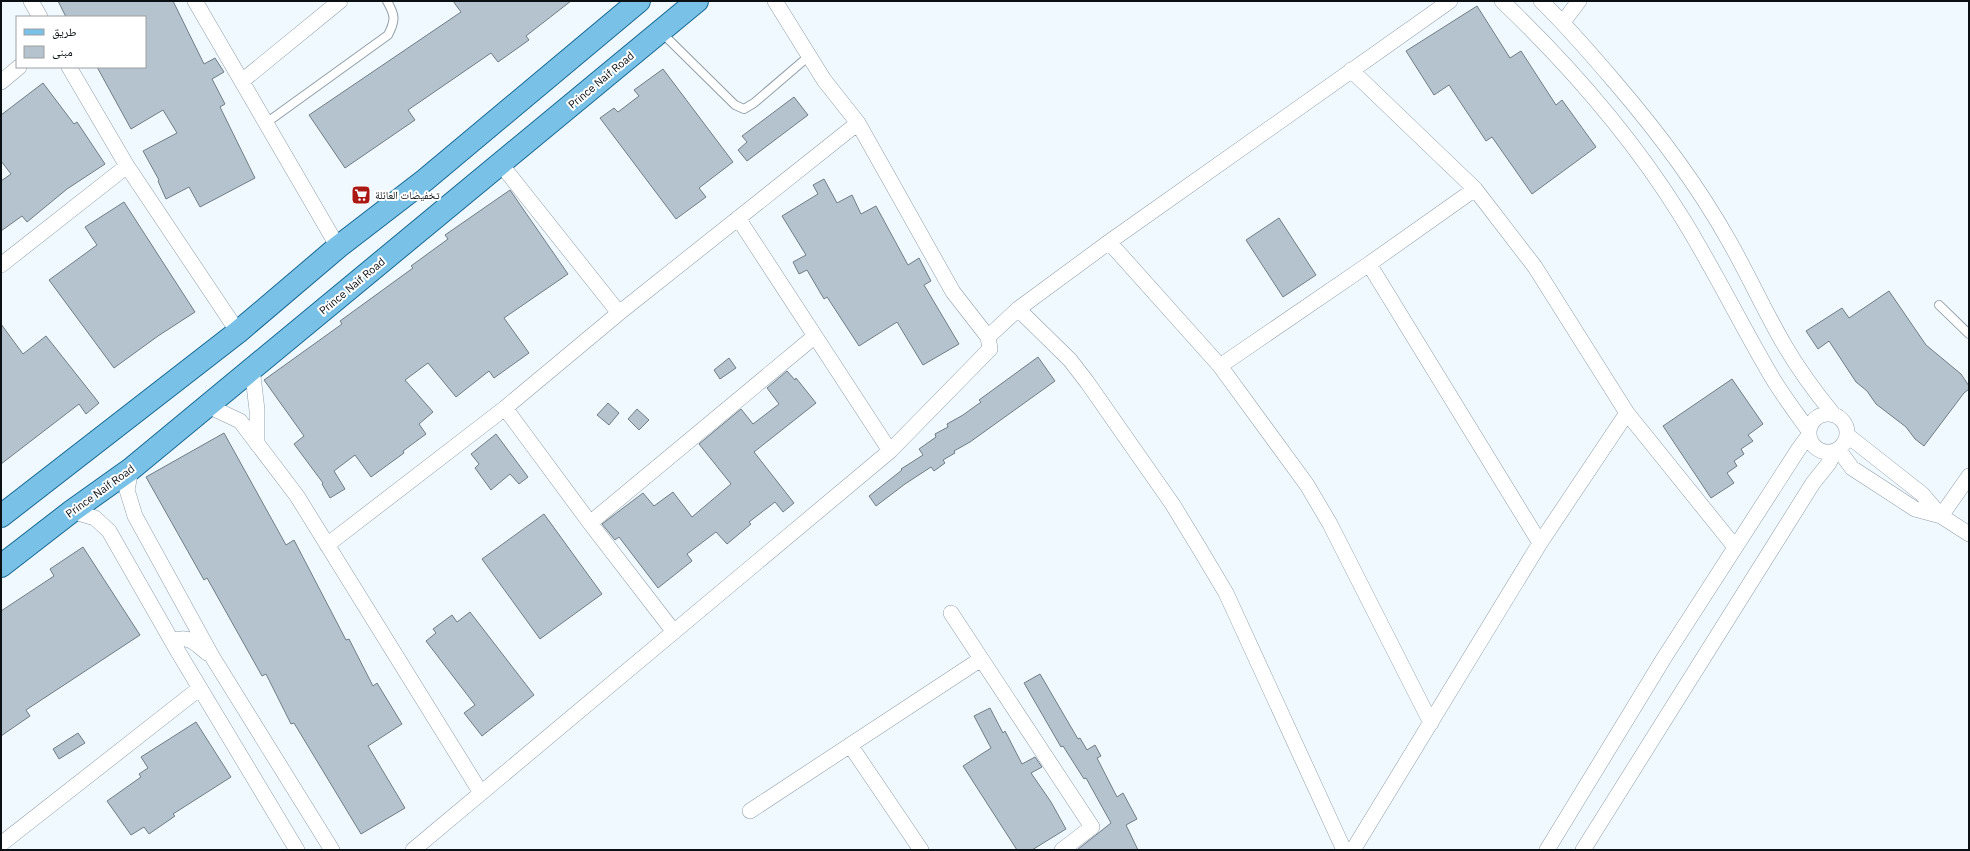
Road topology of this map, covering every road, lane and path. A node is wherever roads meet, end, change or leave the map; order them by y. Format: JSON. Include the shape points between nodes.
{"nodes":[{"id":1,"x":31,"y":1,"type":"edge"},
{"id":2,"x":195,"y":1,"type":"edge"},
{"id":3,"x":340,"y":1,"type":"edge"},
{"id":4,"x":387,"y":1,"type":"edge"},
{"id":5,"x":639,"y":1,"type":"edge"},
{"id":6,"x":697,"y":1,"type":"edge"},
{"id":7,"x":1450,"y":1,"type":"edge"},
{"id":8,"x":1502,"y":1,"type":"edge"},
{"id":9,"x":1541,"y":1,"type":"edge"},
{"id":10,"x":1579,"y":1,"type":"edge"},
{"id":11,"x":778,"y":3,"type":"edge"},
{"id":12,"x":39,"y":16,"type":"edge"},
{"id":13,"x":1563,"y":22,"type":"junction"},
{"id":14,"x":661,"y":31,"type":"junction"},
{"id":15,"x":808,"y":56,"type":"junction"},
{"id":16,"x":18,"y":68,"type":"edge"},
{"id":17,"x":70,"y":68,"type":"edge"},
{"id":18,"x":1351,"y":70,"type":"junction"},
{"id":19,"x":242,"y":81,"type":"junction"},
{"id":20,"x":1,"y":82,"type":"edge"},
{"id":21,"x":266,"y":123,"type":"junction"},
{"id":22,"x":858,"y":123,"type":"junction"},
{"id":23,"x":500,"y":164,"type":"junction"},
{"id":24,"x":127,"y":166,"type":"junction"},
{"id":25,"x":1475,"y":189,"type":"junction"},
{"id":26,"x":738,"y":218,"type":"junction"},
{"id":27,"x":1109,"y":242,"type":"junction"},
{"id":28,"x":338,"y":247,"type":"junction"},
{"id":29,"x":1369,"y":264,"type":"junction"},
{"id":30,"x":1,"y":265,"type":"edge"},
{"id":31,"x":1939,"y":305,"type":"dead end"},
{"id":32,"x":1018,"y":309,"type":"junction"},
{"id":33,"x":619,"y":313,"type":"junction"},
{"id":34,"x":238,"y":332,"type":"junction"},
{"id":35,"x":1969,"y":334,"type":"edge"},
{"id":36,"x":815,"y":336,"type":"junction"},
{"id":37,"x":988,"y":337,"type":"junction"},
{"id":38,"x":1220,"y":366,"type":"junction"},
{"id":39,"x":252,"y":368,"type":"junction"},
{"id":40,"x":206,"y":405,"type":"junction"},
{"id":41,"x":505,"y":408,"type":"junction"},
{"id":42,"x":1627,"y":413,"type":"junction"},
{"id":43,"x":1834,"y":415,"type":"junction"},
{"id":44,"x":1809,"y":433,"type":"junction"},
{"id":45,"x":1847,"y":435,"type":"junction"},
{"id":46,"x":257,"y":444,"type":"junction"},
{"id":47,"x":1836,"y":450,"type":"junction"},
{"id":48,"x":890,"y":451,"type":"junction"},
{"id":49,"x":1852,"y":468,"type":"junction"},
{"id":50,"x":130,"y":469,"type":"junction"},
{"id":51,"x":1823,"y":471,"type":"junction"},
{"id":52,"x":1969,"y":476,"type":"edge"},
{"id":53,"x":72,"y":511,"type":"junction"},
{"id":54,"x":1,"y":516,"type":"edge"},
{"id":55,"x":1941,"y":516,"type":"junction"},
{"id":56,"x":590,"y":523,"type":"junction"},
{"id":57,"x":1969,"y":534,"type":"edge"},
{"id":58,"x":1540,"y":543,"type":"junction"},
{"id":59,"x":327,"y":545,"type":"junction"},
{"id":60,"x":1735,"y":547,"type":"junction"},
{"id":61,"x":1,"y":566,"type":"edge"},
{"id":62,"x":951,"y":613,"type":"dead end"},
{"id":63,"x":674,"y":632,"type":"junction"},
{"id":64,"x":177,"y":643,"type":"junction"},
{"id":65,"x":212,"y":658,"type":"junction"},
{"id":66,"x":981,"y":659,"type":"junction"},
{"id":67,"x":200,"y":688,"type":"junction"},
{"id":68,"x":1431,"y":723,"type":"junction"},
{"id":69,"x":850,"y":745,"type":"junction"},
{"id":70,"x":482,"y":793,"type":"junction"},
{"id":71,"x":750,"y":811,"type":"dead end"},
{"id":72,"x":1,"y":844,"type":"edge"},
{"id":73,"x":297,"y":850,"type":"edge"},
{"id":74,"x":332,"y":850,"type":"edge"},
{"id":75,"x":414,"y":850,"type":"edge"},
{"id":76,"x":921,"y":850,"type":"edge"},
{"id":77,"x":1062,"y":850,"type":"edge"},
{"id":78,"x":1344,"y":850,"type":"edge"},
{"id":79,"x":1353,"y":850,"type":"edge"},
{"id":80,"x":1546,"y":850,"type":"edge"},
{"id":81,"x":1583,"y":850,"type":"edge"}],
"edges":[{"from":1,"to":12,"type":"street"},
{"from":2,"to":19,"type":"street"},
{"from":3,"to":19,"type":"street"},
{"from":4,"to":21,"type":"lane","via":[[394,13],[394,25],[388,35]]},
{"from":5,"to":28,"type":"main road","via":[[425,180]]},
{"from":6,"to":14,"type":"main road","name":"Prince Naif Road"},
{"from":7,"to":18,"type":"street"},
{"from":8,"to":44,"type":"street","via":[[1580,82],[1650,171],[1680,214],[1774,380]]},
{"from":9,"to":13,"type":"street"},
{"from":10,"to":13,"type":"street"},
{"from":11,"to":15,"type":"street"},
{"from":13,"to":43,"type":"street","via":[[1643,115],[1677,160],[1729,241],[1785,346],[1812,388]]},
{"from":14,"to":15,"type":"lane","via":[[735,105],[744,109]]},
{"from":14,"to":23,"type":"main road","name":"Prince Naif Road"},
{"from":15,"to":22,"type":"street"},
{"from":16,"to":20,"type":"street"},
{"from":17,"to":24,"type":"street"},
{"from":18,"to":25,"type":"street"},
{"from":18,"to":27,"type":"street"},
{"from":19,"to":21,"type":"street"},
{"from":21,"to":28,"type":"street"},
{"from":22,"to":26,"type":"street"},
{"from":22,"to":37,"type":"street","via":[[954,292]]},
{"from":23,"to":33,"type":"street"},
{"from":23,"to":39,"type":"main road","name":"Prince Naif Road"},
{"from":24,"to":30,"type":"street"},
{"from":24,"to":34,"type":"street"},
{"from":25,"to":29,"type":"street"},
{"from":25,"to":42,"type":"street","via":[[1535,267]]},
{"from":26,"to":33,"type":"street"},
{"from":26,"to":36,"type":"street"},
{"from":27,"to":32,"type":"street"},
{"from":27,"to":38,"type":"street"},
{"from":28,"to":34,"type":"main road"},
{"from":29,"to":38,"type":"street"},
{"from":29,"to":58,"type":"street"},
{"from":31,"to":35,"type":"lane"},
{"from":32,"to":37,"type":"street"},
{"from":32,"to":78,"type":"street","via":[[1048,337],[1082,377],[1173,506],[1198,546],[1226,593]]},
{"from":33,"to":41,"type":"street"},
{"from":34,"to":54,"type":"main road"},
{"from":36,"to":48,"type":"street"},
{"from":36,"to":56,"type":"street"},
{"from":37,"to":48,"type":"street","via":[[990,349]]},
{"from":38,"to":68,"type":"street","via":[[1307,485],[1330,524]]},
{"from":39,"to":40,"type":"main road","name":"Prince Naif Road"},
{"from":39,"to":46,"type":"street","via":[[257,410]]},
{"from":40,"to":46,"type":"street","via":[[240,421]]},
{"from":40,"to":50,"type":"main road","name":"Prince Naif Road"},
{"from":41,"to":56,"type":"street"},
{"from":41,"to":59,"type":"street"},
{"from":42,"to":58,"type":"street"},
{"from":42,"to":60,"type":"street"},
{"from":43,"to":44,"type":"street","via":[[1818,417],[1812,423]]},
{"from":43,"to":45,"type":"street","via":[[1846,427]]},
{"from":44,"to":47,"type":"street","via":[[1810,440],[1818,449],[1830,452]]},
{"from":44,"to":60,"type":"street"},
{"from":45,"to":47,"type":"street","via":[[1844,443]]},
{"from":45,"to":55,"type":"street","via":[[1922,494]]},
{"from":46,"to":59,"type":"street","via":[[297,496]]},
{"from":47,"to":49,"type":"street"},
{"from":47,"to":51,"type":"street"},
{"from":48,"to":63,"type":"street"},
{"from":49,"to":51,"type":"street","via":[[1834,465]]},
{"from":49,"to":55,"type":"street","via":[[1915,509]]},
{"from":50,"to":53,"type":"main road","name":"Prince Naif Road"},
{"from":50,"to":65,"type":"street","via":[[127,490],[135,516]]},
{"from":51,"to":81,"type":"street"},
{"from":52,"to":55,"type":"street"},
{"from":53,"to":61,"type":"main road","name":"Prince Naif Road"},
{"from":53,"to":64,"type":"street","via":[[95,518],[109,531]]},
{"from":55,"to":57,"type":"street"},
{"from":56,"to":63,"type":"street"},
{"from":58,"to":68,"type":"street"},
{"from":59,"to":70,"type":"street"},
{"from":60,"to":80,"type":"street"},
{"from":62,"to":66,"type":"street"},
{"from":63,"to":70,"type":"street"},
{"from":64,"to":65,"type":"street","via":[[193,641]]},
{"from":64,"to":67,"type":"street"},
{"from":65,"to":74,"type":"street"},
{"from":66,"to":69,"type":"street"},
{"from":66,"to":77,"type":"street","via":[[1092,827]]},
{"from":67,"to":72,"type":"street"},
{"from":67,"to":73,"type":"street"},
{"from":68,"to":79,"type":"street"},
{"from":69,"to":71,"type":"street"},
{"from":69,"to":76,"type":"street"},
{"from":70,"to":75,"type":"street"}]}
